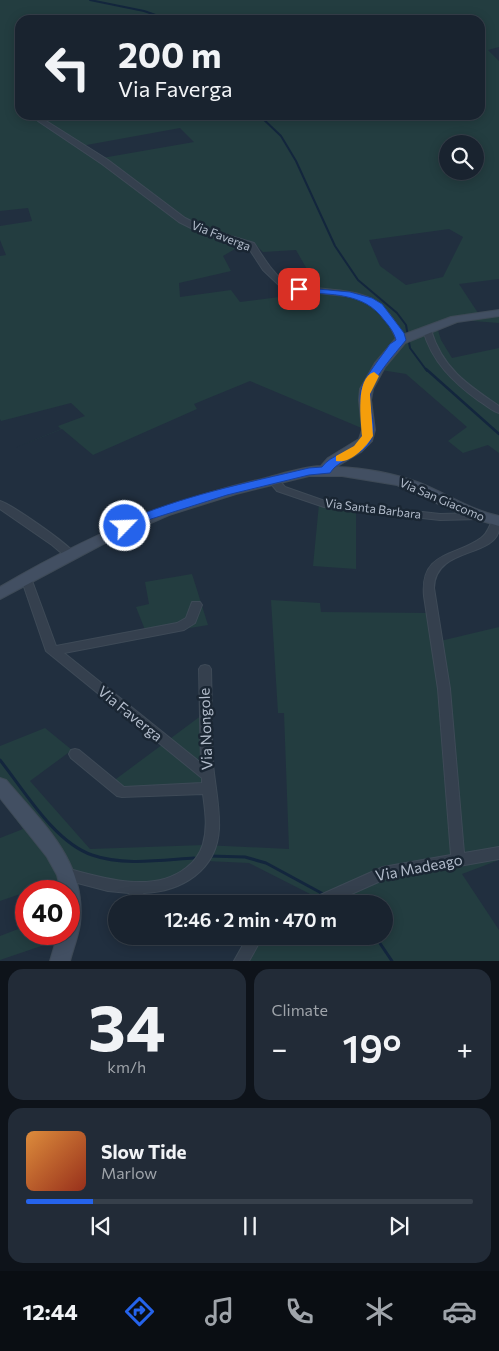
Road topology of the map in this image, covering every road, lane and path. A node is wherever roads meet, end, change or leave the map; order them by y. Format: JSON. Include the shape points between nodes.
{"nodes":[{"id":1,"x":40,"y":120,"type":"edge"},
{"id":2,"x":499,"y":313,"type":"edge"},
{"id":3,"x":427,"y":330,"type":"junction"},
{"id":4,"x":401,"y":340,"type":"junction"},
{"id":5,"x":499,"y":410,"type":"edge"},
{"id":6,"x":326,"y":470,"type":"junction"},
{"id":7,"x":273,"y":480,"type":"junction"},
{"id":8,"x":0,"y":504,"type":"edge"},
{"id":9,"x":480,"y":516,"type":"junction"},
{"id":10,"x":498,"y":521,"type":"edge"},
{"id":11,"x":69,"y":553,"type":"junction"},
{"id":12,"x":26,"y":578,"type":"junction"},
{"id":13,"x":0,"y":594,"type":"edge"},
{"id":14,"x":196,"y":605,"type":"dead end"},
{"id":15,"x":54,"y":651,"type":"junction"},
{"id":16,"x":205,"y":669,"type":"dead end"},
{"id":17,"x":75,"y":754,"type":"dead end"},
{"id":18,"x":208,"y":782,"type":"junction"},
{"id":19,"x":0,"y":785,"type":"edge"},
{"id":20,"x":499,"y":854,"type":"edge"},
{"id":21,"x":458,"y":860,"type":"junction"},
{"id":22,"x":66,"y":874,"type":"junction"},
{"id":23,"x":67,"y":880,"type":"edge"},
{"id":24,"x":134,"y":887,"type":"junction"},
{"id":25,"x":137,"y":895,"type":"edge"},
{"id":26,"x":334,"y":895,"type":"edge"},
{"id":27,"x":64,"y":945,"type":"edge"},
{"id":28,"x":250,"y":945,"type":"edge"},
{"id":29,"x":60,"y":961,"type":"edge"},
{"id":30,"x":241,"y":961,"type":"edge"}],
"edges":[{"from":1,"to":4,"type":"street","name":"Via Faverga","via":[[188,224],[250,245],[266,268],[285,286],[350,294],[374,302],[393,323]]},
{"from":2,"to":3,"type":"street","via":[[463,317]]},
{"from":3,"to":4,"type":"street"},
{"from":3,"to":5,"type":"street","via":[[437,358],[465,386]]},
{"from":4,"to":6,"type":"street","via":[[367,388],[368,433],[365,441]]},
{"from":6,"to":7,"type":"street"},
{"from":6,"to":9,"type":"street","name":"Via San Giacomo","via":[[403,482]]},
{"from":7,"to":9,"type":"street","name":"Via Santa Barbara","via":[[281,488],[324,504],[440,517]]},
{"from":7,"to":11,"type":"street","via":[[147,516]]},
{"from":8,"to":11,"type":"street"},
{"from":9,"to":10,"type":"street","name":"Via San Giacomo"},
{"from":10,"to":21,"type":"street","via":[[483,544],[445,560],[433,570],[428,585],[442,665]]},
{"from":11,"to":12,"type":"street"},
{"from":12,"to":13,"type":"street"},
{"from":12,"to":15,"type":"street","name":"Via Faverga","via":[[46,641]]},
{"from":14,"to":15,"type":"street","via":[[191,620],[180,627]]},
{"from":15,"to":18,"type":"street","name":"Via Faverga"},
{"from":16,"to":18,"type":"street","name":"Via Nongole"},
{"from":17,"to":18,"type":"street","name":"Via Nongole","via":[[122,792]]},
{"from":18,"to":24,"type":"street","name":"Via Nongole","via":[[212,833],[201,864],[192,873],[167,884]]},
{"from":19,"to":22,"type":"street"},
{"from":20,"to":21,"type":"street","name":"Via Madeago"},
{"from":21,"to":26,"type":"street","name":"Via Madeago","via":[[383,873]]},
{"from":22,"to":23,"type":"street"},
{"from":22,"to":24,"type":"street","name":"Via Nongole"},
{"from":24,"to":25,"type":"street"},
{"from":27,"to":29,"type":"street"},
{"from":28,"to":30,"type":"street"}]}
